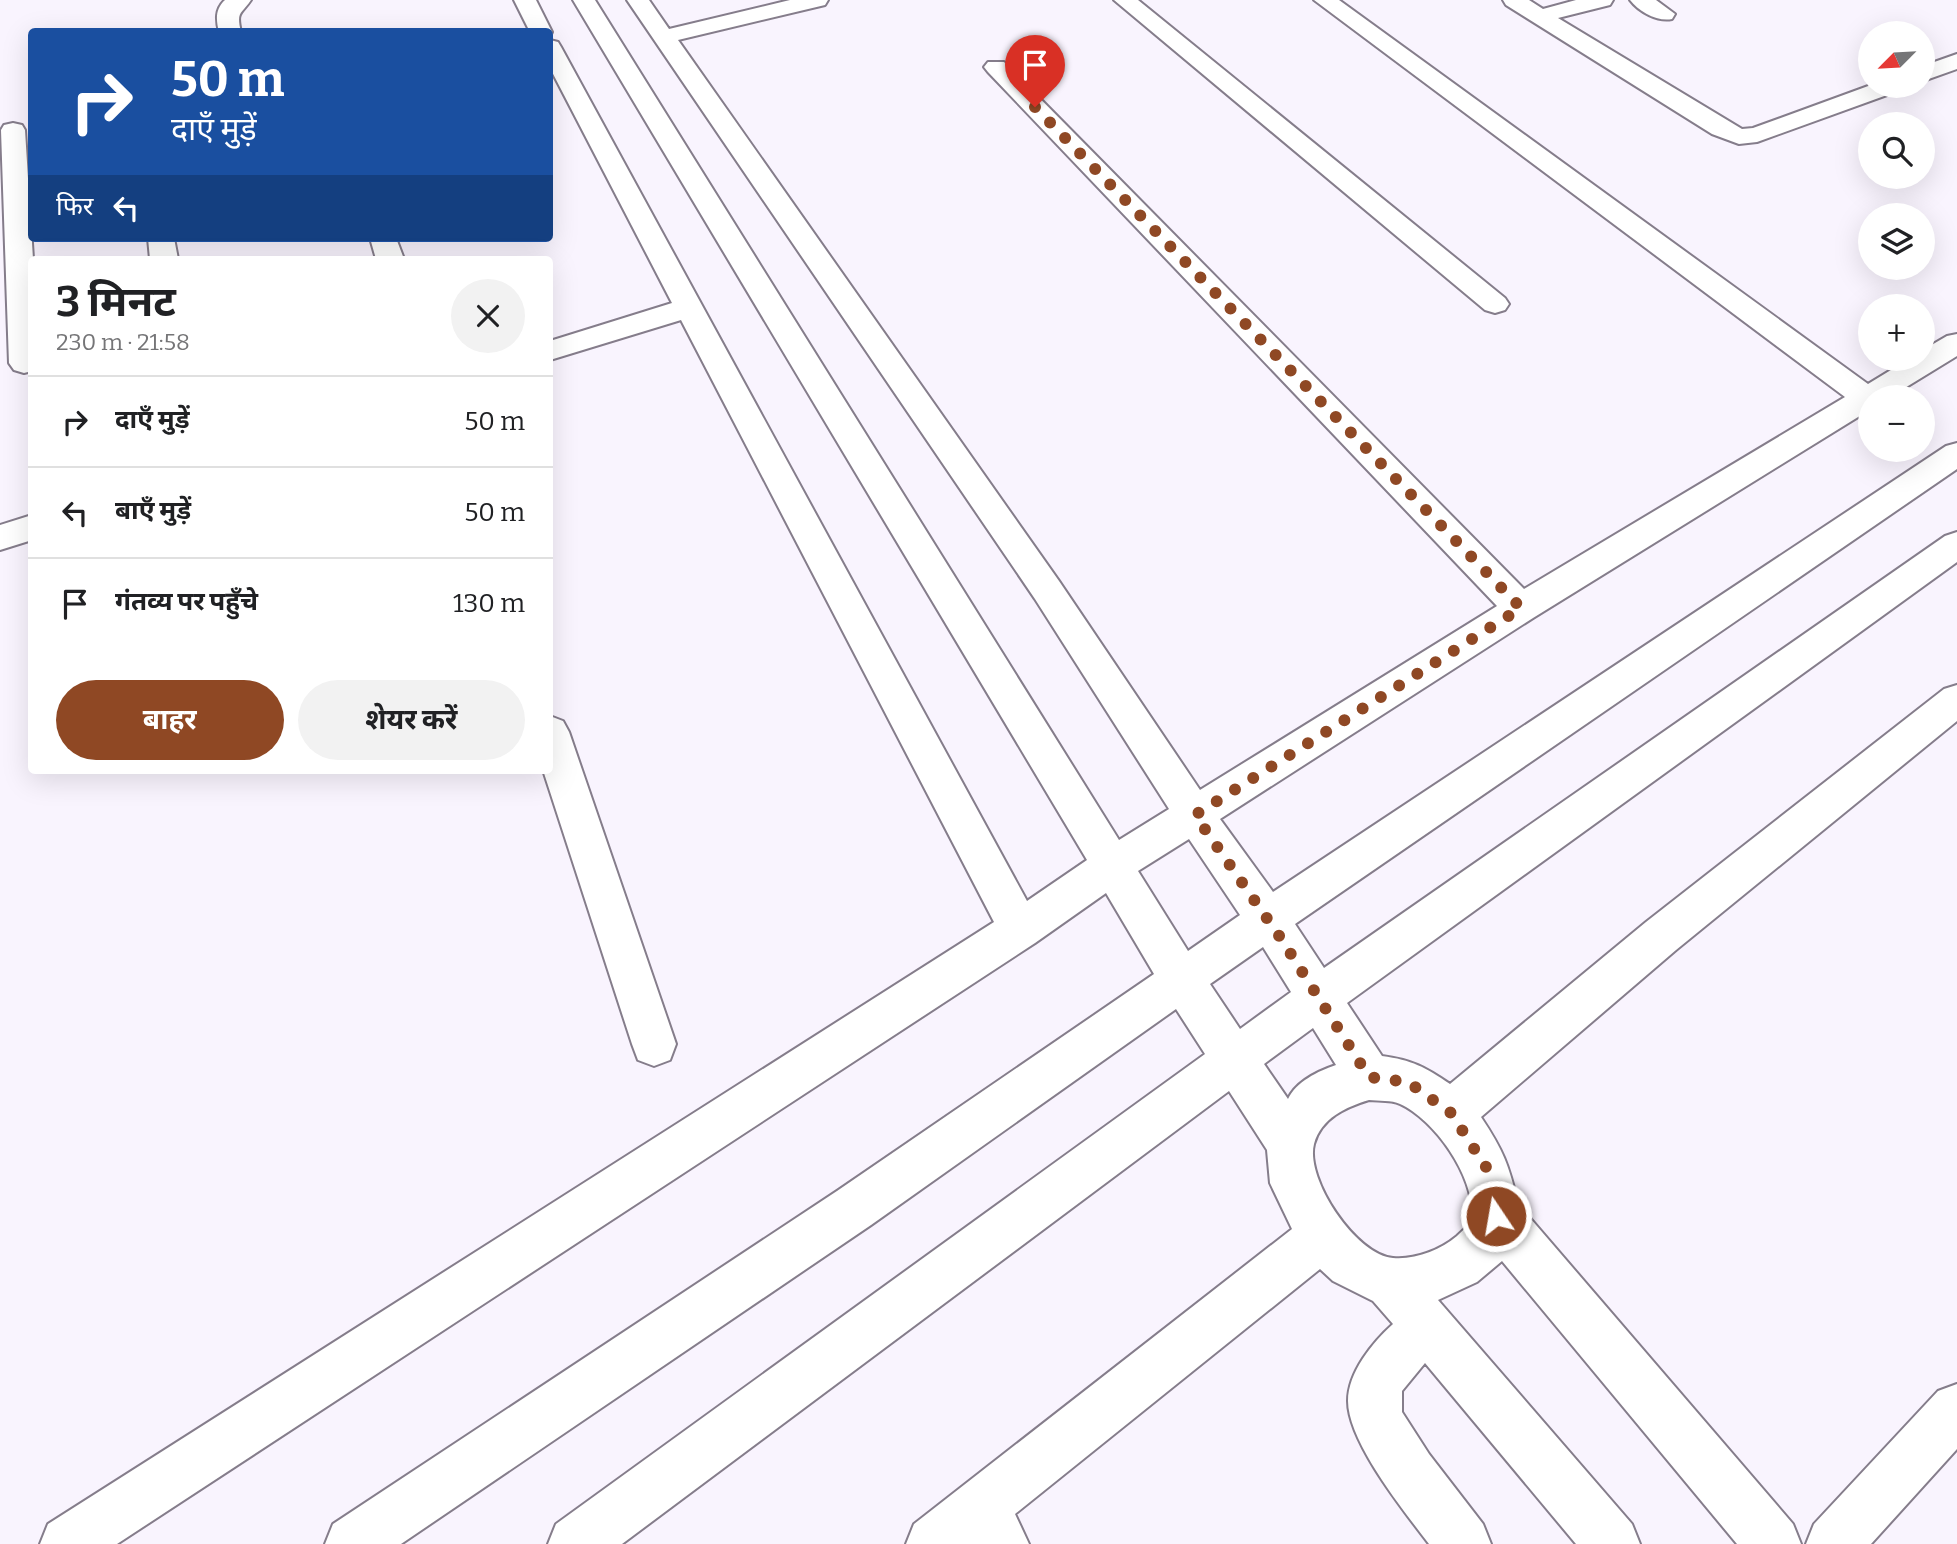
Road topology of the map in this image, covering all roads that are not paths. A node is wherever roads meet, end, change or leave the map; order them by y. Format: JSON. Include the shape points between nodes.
{"nodes":[{"id":1,"x":240,"y":0,"type":"edge"},
{"id":2,"x":525,"y":0,"type":"edge"},
{"id":3,"x":584,"y":0,"type":"edge"},
{"id":4,"x":638,"y":0,"type":"edge"},
{"id":5,"x":817,"y":0,"type":"edge"},
{"id":6,"x":1125,"y":0,"type":"edge"},
{"id":7,"x":1325,"y":0,"type":"edge"},
{"id":8,"x":1514,"y":0,"type":"edge"},
{"id":9,"x":1602,"y":0,"type":"edge"},
{"id":10,"x":1641,"y":0,"type":"edge"},
{"id":11,"x":1664,"y":14,"type":"dead end"},
{"id":12,"x":1540,"y":16,"type":"junction"},
{"id":13,"x":229,"y":28,"type":"edge"},
{"id":14,"x":539,"y":28,"type":"edge"},
{"id":15,"x":664,"y":37,"type":"junction"},
{"id":16,"x":553,"y":53,"type":"edge"},
{"id":17,"x":1957,"y":61,"type":"edge"},
{"id":18,"x":996,"y":67,"type":"dead end"},
{"id":19,"x":1936,"y":69,"type":"edge"},
{"id":20,"x":1858,"y":98,"type":"edge"},
{"id":21,"x":13,"y":130,"type":"dead end"},
{"id":22,"x":7,"y":191,"type":"edge"},
{"id":23,"x":1495,"y":304,"type":"dead end"},
{"id":24,"x":687,"y":308,"type":"junction"},
{"id":25,"x":1957,"y":343,"type":"edge"},
{"id":26,"x":553,"y":350,"type":"edge"},
{"id":27,"x":24,"y":363,"type":"dead end"},
{"id":28,"x":1888,"y":385,"type":"edge"},
{"id":29,"x":1858,"y":391,"type":"edge"},
{"id":30,"x":1858,"y":403,"type":"edge"},
{"id":31,"x":1957,"y":454,"type":"edge"},
{"id":32,"x":28,"y":528,"type":"edge"},
{"id":33,"x":0,"y":538,"type":"edge"},
{"id":34,"x":1957,"y":545,"type":"edge"},
{"id":35,"x":1521,"y":608,"type":"junction"},
{"id":36,"x":1957,"y":700,"type":"edge"},
{"id":37,"x":553,"y":741,"type":"edge"},
{"id":38,"x":1195,"y":815,"type":"junction"},
{"id":39,"x":1112,"y":866,"type":"junction"},
{"id":40,"x":1267,"y":920,"type":"junction"},
{"id":41,"x":1020,"y":929,"type":"junction"},
{"id":42,"x":1182,"y":979,"type":"junction"},
{"id":43,"x":1319,"y":998,"type":"junction"},
{"id":44,"x":654,"y":1044,"type":"dead end"},
{"id":45,"x":1235,"y":1059,"type":"junction"},
{"id":46,"x":1369,"y":1077,"type":"junction"},
{"id":47,"x":1451,"y":1113,"type":"junction"},
{"id":48,"x":1290,"y":1143,"type":"junction"},
{"id":49,"x":1496,"y":1216,"type":"junction"},
{"id":50,"x":1322,"y":1236,"type":"junction"},
{"id":51,"x":1391,"y":1283,"type":"junction"},
{"id":52,"x":1427,"y":1328,"type":"junction"},
{"id":53,"x":1957,"y":1410,"type":"edge"},
{"id":54,"x":991,"y":1526,"type":"edge"},
{"id":55,"x":68,"y":1544,"type":"edge"},
{"id":56,"x":353,"y":1544,"type":"edge"},
{"id":57,"x":576,"y":1544,"type":"edge"},
{"id":58,"x":934,"y":1544,"type":"edge"},
{"id":59,"x":1463,"y":1544,"type":"edge"},
{"id":60,"x":1612,"y":1544,"type":"edge"},
{"id":61,"x":1773,"y":1544,"type":"edge"},
{"id":62,"x":1834,"y":1544,"type":"edge"}],
"edges":[{"from":1,"to":13,"type":"street","via":[[230,6]]},
{"from":2,"to":14,"type":"street"},
{"from":3,"to":39,"type":"street"},
{"from":4,"to":15,"type":"street"},
{"from":5,"to":15,"type":"street"},
{"from":6,"to":23,"type":"street"},
{"from":7,"to":29,"type":"street"},
{"from":8,"to":12,"type":"street"},
{"from":9,"to":12,"type":"street"},
{"from":10,"to":11,"type":"street"},
{"from":12,"to":20,"type":"street","via":[[1739,137]]},
{"from":15,"to":38,"type":"street","via":[[1047,590]]},
{"from":16,"to":24,"type":"street"},
{"from":17,"to":19,"type":"street"},
{"from":18,"to":35,"type":"street"},
{"from":21,"to":22,"type":"street"},
{"from":22,"to":27,"type":"street"},
{"from":24,"to":26,"type":"street"},
{"from":24,"to":41,"type":"street"},
{"from":25,"to":28,"type":"street"},
{"from":30,"to":35,"type":"street"},
{"from":31,"to":40,"type":"street"},
{"from":32,"to":33,"type":"street"},
{"from":34,"to":43,"type":"street"},
{"from":35,"to":38,"type":"street"},
{"from":36,"to":47,"type":"street","via":[[1661,936]]},
{"from":37,"to":44,"type":"street"},
{"from":38,"to":39,"type":"street"},
{"from":38,"to":40,"type":"street"},
{"from":39,"to":41,"type":"street"},
{"from":39,"to":42,"type":"street"},
{"from":40,"to":42,"type":"street"},
{"from":40,"to":43,"type":"street"},
{"from":41,"to":55,"type":"street"},
{"from":42,"to":45,"type":"street"},
{"from":42,"to":56,"type":"street","via":[[854,1208]]},
{"from":43,"to":45,"type":"street"},
{"from":43,"to":46,"type":"street"},
{"from":45,"to":48,"type":"street"},
{"from":45,"to":57,"type":"street"},
{"from":46,"to":47,"type":"street","via":[[1408,1082]]},
{"from":46,"to":48,"type":"street","via":[[1331,1089],[1307,1109]]},
{"from":47,"to":49,"type":"street","via":[[1486,1167]]},
{"from":48,"to":50,"type":"street","via":[[1294,1183]]},
{"from":49,"to":51,"type":"street","via":[[1485,1244],[1461,1265],[1438,1275]]},
{"from":49,"to":61,"type":"street"},
{"from":50,"to":51,"type":"street","via":[[1350,1264]]},
{"from":50,"to":54,"type":"street"},
{"from":51,"to":52,"type":"street"},
{"from":52,"to":59,"type":"street","via":[[1389,1361],[1374,1401],[1386,1439]]},
{"from":52,"to":60,"type":"street"},
{"from":53,"to":62,"type":"street"},
{"from":54,"to":58,"type":"street"}]}
